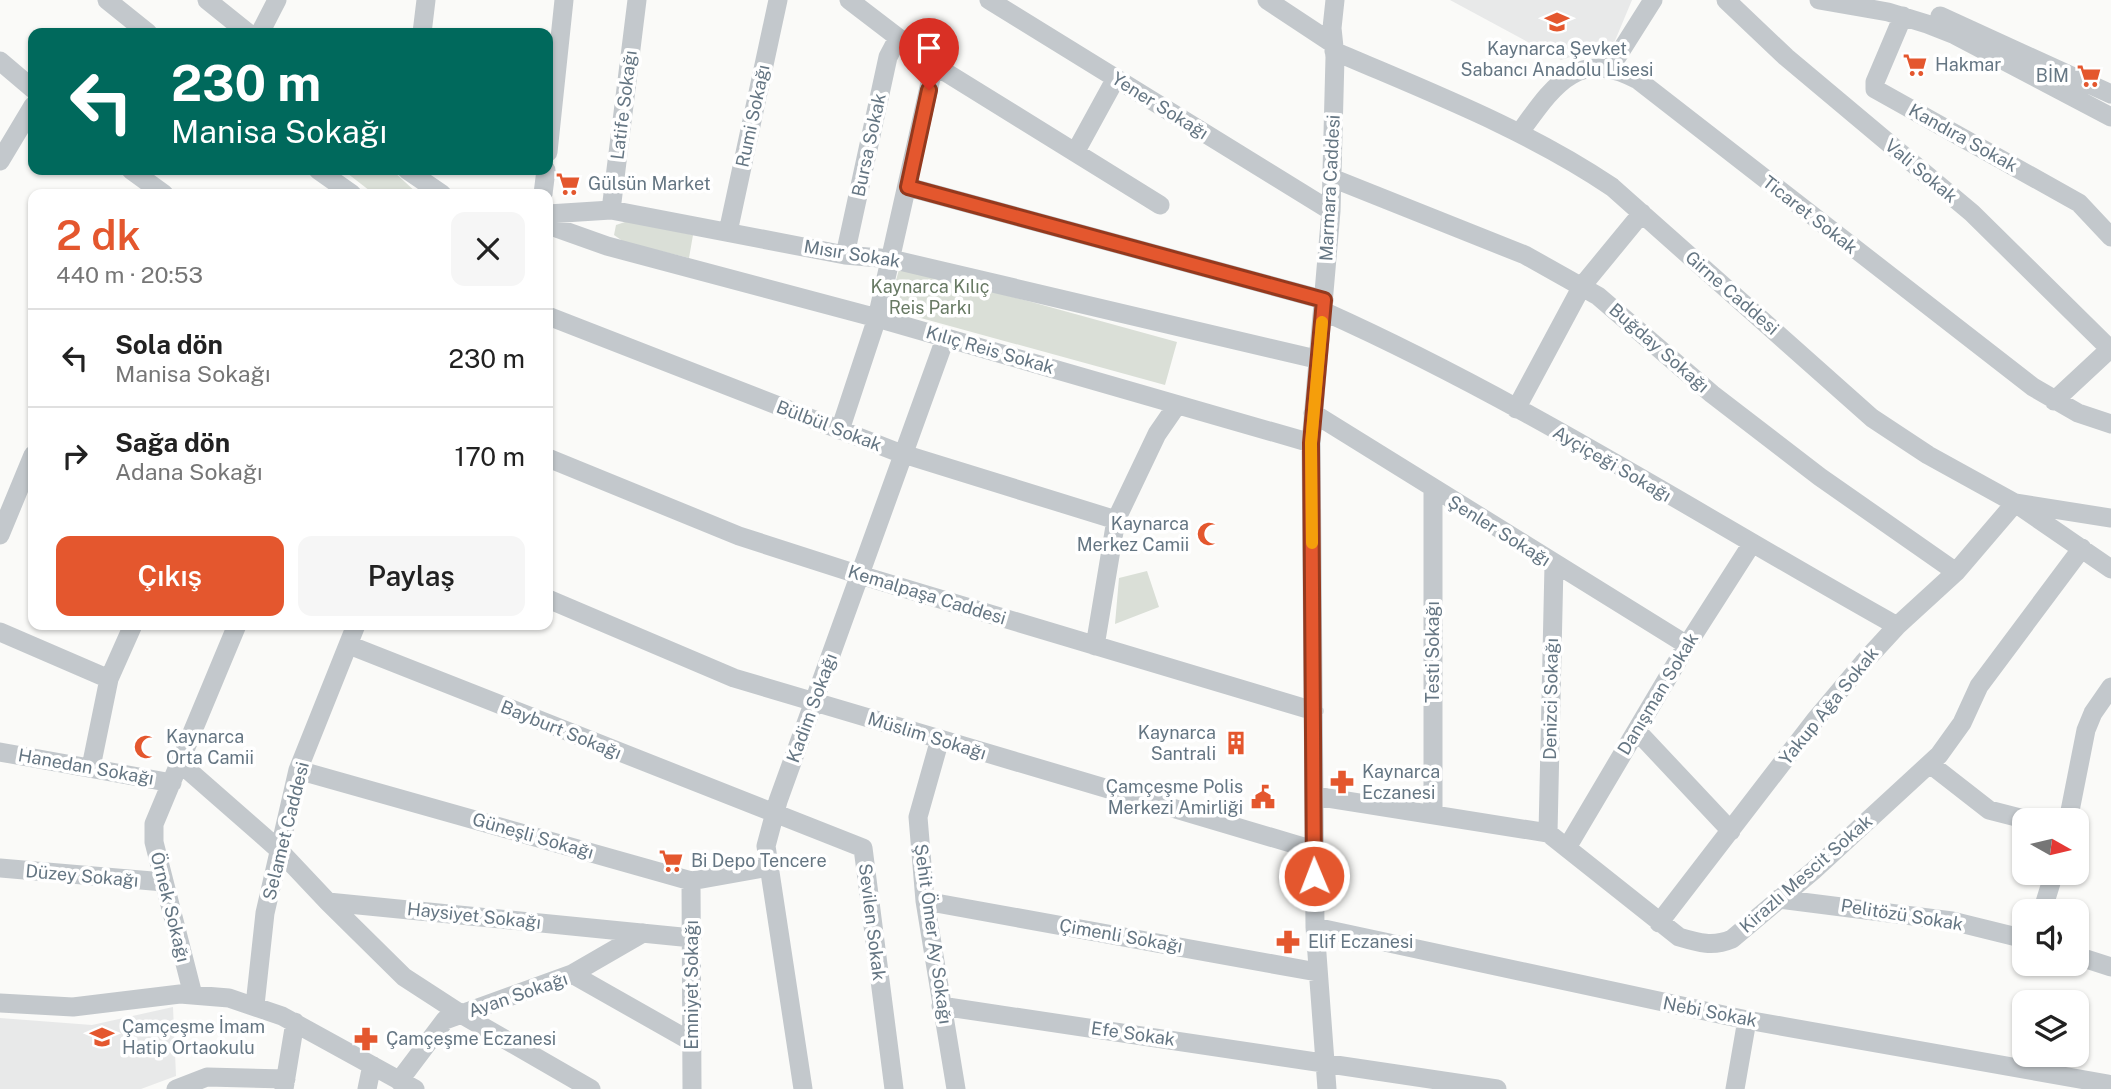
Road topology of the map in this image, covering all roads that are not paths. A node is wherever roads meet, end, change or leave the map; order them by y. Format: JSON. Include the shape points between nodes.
{"nodes":[{"id":1,"x":107,"y":0,"type":"edge"},
{"id":2,"x":207,"y":0,"type":"edge"},
{"id":3,"x":277,"y":0,"type":"edge"},
{"id":4,"x":426,"y":0,"type":"edge"},
{"id":5,"x":564,"y":0,"type":"edge"},
{"id":6,"x":637,"y":0,"type":"edge"},
{"id":7,"x":778,"y":0,"type":"edge"},
{"id":8,"x":849,"y":0,"type":"edge"},
{"id":9,"x":989,"y":0,"type":"edge"},
{"id":10,"x":1267,"y":0,"type":"edge"},
{"id":11,"x":1335,"y":0,"type":"edge"},
{"id":12,"x":1653,"y":0,"type":"edge"},
{"id":13,"x":1726,"y":0,"type":"edge"},
{"id":14,"x":1819,"y":0,"type":"edge"},
{"id":15,"x":1897,"y":8,"type":"edge"},
{"id":16,"x":142,"y":28,"type":"edge"},
{"id":17,"x":242,"y":28,"type":"edge"},
{"id":18,"x":263,"y":28,"type":"edge"},
{"id":19,"x":423,"y":28,"type":"edge"},
{"id":20,"x":898,"y":38,"type":"junction"},
{"id":21,"x":1333,"y":47,"type":"junction"},
{"id":22,"x":0,"y":61,"type":"edge"},
{"id":23,"x":934,"y":65,"type":"junction"},
{"id":24,"x":1610,"y":68,"type":"junction"},
{"id":25,"x":1116,"y":78,"type":"junction"},
{"id":26,"x":28,"y":85,"type":"edge"},
{"id":27,"x":1875,"y":89,"type":"junction"},
{"id":28,"x":2111,"y":94,"type":"edge"},
{"id":29,"x":553,"y":104,"type":"edge"},
{"id":30,"x":28,"y":114,"type":"edge"},
{"id":31,"x":1854,"y":114,"type":"junction"},
{"id":32,"x":2111,"y":117,"type":"edge"},
{"id":33,"x":1520,"y":132,"type":"junction"},
{"id":34,"x":1076,"y":151,"type":"junction"},
{"id":35,"x":0,"y":161,"type":"edge"},
{"id":36,"x":325,"y":175,"type":"edge"},
{"id":37,"x":413,"y":175,"type":"edge"},
{"id":38,"x":1332,"y":178,"type":"junction"},
{"id":39,"x":142,"y":179,"type":"edge"},
{"id":40,"x":908,"y":187,"type":"junction"},
{"id":41,"x":157,"y":189,"type":"edge"},
{"id":42,"x":345,"y":189,"type":"edge"},
{"id":43,"x":431,"y":189,"type":"edge"},
{"id":44,"x":1160,"y":205,"type":"dead end"},
{"id":45,"x":611,"y":210,"type":"junction"},
{"id":46,"x":1331,"y":211,"type":"junction"},
{"id":47,"x":1642,"y":213,"type":"junction"},
{"id":48,"x":553,"y":214,"type":"edge"},
{"id":49,"x":553,"y":227,"type":"edge"},
{"id":50,"x":728,"y":232,"type":"junction"},
{"id":51,"x":2111,"y":237,"type":"edge"},
{"id":52,"x":845,"y":255,"type":"junction"},
{"id":53,"x":891,"y":259,"type":"junction"},
{"id":54,"x":1582,"y":286,"type":"junction"},
{"id":55,"x":1324,"y":305,"type":"junction"},
{"id":56,"x":553,"y":318,"type":"edge"},
{"id":57,"x":877,"y":318,"type":"junction"},
{"id":58,"x":946,"y":339,"type":"junction"},
{"id":59,"x":2110,"y":348,"type":"edge"},
{"id":60,"x":1317,"y":359,"type":"junction"},
{"id":61,"x":2054,"y":401,"type":"junction"},
{"id":62,"x":1177,"y":405,"type":"junction"},
{"id":63,"x":1516,"y":409,"type":"junction"},
{"id":64,"x":1313,"y":413,"type":"junction"},
{"id":65,"x":2111,"y":424,"type":"edge"},
{"id":66,"x":840,"y":430,"type":"junction"},
{"id":67,"x":1311,"y":443,"type":"junction"},
{"id":68,"x":904,"y":454,"type":"junction"},
{"id":69,"x":553,"y":460,"type":"edge"},
{"id":70,"x":28,"y":467,"type":"edge"},
{"id":71,"x":1433,"y":490,"type":"junction"},
{"id":72,"x":2015,"y":503,"type":"junction"},
{"id":73,"x":2111,"y":518,"type":"edge"},
{"id":74,"x":1116,"y":520,"type":"junction"},
{"id":75,"x":0,"y":536,"type":"edge"},
{"id":76,"x":1751,"y":545,"type":"junction"},
{"id":77,"x":2082,"y":548,"type":"junction"},
{"id":78,"x":1554,"y":565,"type":"junction"},
{"id":79,"x":2111,"y":569,"type":"edge"},
{"id":80,"x":1956,"y":572,"type":"junction"},
{"id":81,"x":860,"y":575,"type":"junction"},
{"id":82,"x":553,"y":601,"type":"edge"},
{"id":83,"x":1896,"y":626,"type":"junction"},
{"id":84,"x":131,"y":630,"type":"edge"},
{"id":85,"x":235,"y":630,"type":"edge"},
{"id":86,"x":354,"y":630,"type":"edge"},
{"id":87,"x":0,"y":632,"type":"edge"},
{"id":88,"x":349,"y":645,"type":"junction"},
{"id":89,"x":1687,"y":645,"type":"junction"},
{"id":90,"x":1095,"y":646,"type":"junction"},
{"id":91,"x":109,"y":678,"type":"junction"},
{"id":92,"x":2111,"y":687,"type":"edge"},
{"id":93,"x":815,"y":702,"type":"junction"},
{"id":94,"x":1314,"y":711,"type":"junction"},
{"id":95,"x":2102,"y":715,"type":"edge"},
{"id":96,"x":1637,"y":731,"type":"junction"},
{"id":97,"x":940,"y":739,"type":"junction"},
{"id":98,"x":0,"y":752,"type":"edge"},
{"id":99,"x":180,"y":763,"type":"junction"},
{"id":100,"x":1930,"y":764,"type":"junction"},
{"id":101,"x":91,"y":767,"type":"junction"},
{"id":102,"x":298,"y":770,"type":"junction"},
{"id":103,"x":172,"y":783,"type":"junction"},
{"id":104,"x":1315,"y":796,"type":"junction"},
{"id":105,"x":2071,"y":808,"type":"edge"},
{"id":106,"x":1433,"y":814,"type":"junction"},
{"id":107,"x":774,"y":815,"type":"junction"},
{"id":108,"x":2012,"y":816,"type":"edge"},
{"id":109,"x":1731,"y":831,"type":"junction"},
{"id":110,"x":1548,"y":833,"type":"junction"},
{"id":111,"x":1568,"y":846,"type":"junction"},
{"id":112,"x":278,"y":849,"type":"junction"},
{"id":113,"x":1314,"y":850,"type":"junction"},
{"id":114,"x":769,"y":867,"type":"junction"},
{"id":115,"x":0,"y":868,"type":"edge"},
{"id":116,"x":691,"y":881,"type":"junction"},
{"id":117,"x":164,"y":882,"type":"junction"},
{"id":118,"x":1778,"y":899,"type":"junction"},
{"id":119,"x":925,"y":901,"type":"junction"},
{"id":120,"x":328,"y":902,"type":"junction"},
{"id":121,"x":1659,"y":923,"type":"junction"},
{"id":122,"x":1315,"y":927,"type":"junction"},
{"id":123,"x":643,"y":933,"type":"junction"},
{"id":124,"x":2012,"y":936,"type":"edge"},
{"id":125,"x":692,"y":938,"type":"junction"},
{"id":126,"x":2089,"y":960,"type":"edge"},
{"id":127,"x":2111,"y":967,"type":"edge"},
{"id":128,"x":1317,"y":972,"type":"junction"},
{"id":129,"x":572,"y":974,"type":"junction"},
{"id":130,"x":193,"y":995,"type":"junction"},
{"id":131,"x":0,"y":1003,"type":"edge"},
{"id":132,"x":255,"y":1005,"type":"junction"},
{"id":133,"x":942,"y":1006,"type":"junction"},
{"id":134,"x":460,"y":1014,"type":"junction"},
{"id":135,"x":1747,"y":1020,"type":"junction"},
{"id":136,"x":295,"y":1023,"type":"junction"},
{"id":137,"x":692,"y":1042,"type":"junction"},
{"id":138,"x":1325,"y":1062,"type":"junction"},
{"id":139,"x":372,"y":1065,"type":"junction"},
{"id":140,"x":285,"y":1084,"type":"edge"},
{"id":141,"x":407,"y":1085,"type":"edge"},
{"id":142,"x":2107,"y":1087,"type":"edge"},
{"id":143,"x":180,"y":1088,"type":"edge"},
{"id":144,"x":367,"y":1089,"type":"edge"},
{"id":145,"x":591,"y":1089,"type":"edge"},
{"id":146,"x":692,"y":1089,"type":"edge"},
{"id":147,"x":803,"y":1089,"type":"edge"},
{"id":148,"x":894,"y":1089,"type":"edge"},
{"id":149,"x":956,"y":1089,"type":"edge"},
{"id":150,"x":1327,"y":1089,"type":"edge"},
{"id":151,"x":1497,"y":1089,"type":"edge"},
{"id":152,"x":1735,"y":1089,"type":"edge"}],
"edges":[{"from":1,"to":16,"type":"street"},
{"from":2,"to":17,"type":"street"},
{"from":3,"to":18,"type":"street"},
{"from":4,"to":19,"type":"street"},
{"from":5,"to":29,"type":"street"},
{"from":6,"to":45,"type":"street","name":"Latife Sokağı"},
{"from":7,"to":50,"type":"street","name":"Rumi Sokağı"},
{"from":8,"to":20,"type":"street"},
{"from":9,"to":25,"type":"street","name":"Yener Sokağı"},
{"from":10,"to":21,"type":"street","name":"Girne Caddesi"},
{"from":11,"to":21,"type":"street","name":"Marmara Caddesi"},
{"from":12,"to":24,"type":"street"},
{"from":13,"to":31,"type":"street","name":"Vali Sokak"},
{"from":14,"to":15,"type":"street"},
{"from":15,"to":27,"type":"street"},
{"from":15,"to":28,"type":"street","via":[[1971,27]]},
{"from":15,"to":32,"type":"street"},
{"from":20,"to":23,"type":"street"},
{"from":20,"to":52,"type":"street","name":"Bursa Sokak","via":[[888,57]]},
{"from":21,"to":33,"type":"street","name":"Girne Caddesi"},
{"from":21,"to":38,"type":"street","name":"Marmara Caddesi"},
{"from":22,"to":26,"type":"street"},
{"from":23,"to":34,"type":"street"},
{"from":23,"to":40,"type":"street"},
{"from":24,"to":33,"type":"street","name":"Ticaret Sokak","via":[[1578,70],[1561,79]]},
{"from":24,"to":61,"type":"street","name":"Ticaret Sokak","via":[[1638,79]]},
{"from":25,"to":34,"type":"street"},
{"from":25,"to":46,"type":"street","name":"Yener Sokağı"},
{"from":27,"to":31,"type":"street"},
{"from":27,"to":51,"type":"street","name":"Kandıra Sokak","via":[[2079,204]]},
{"from":30,"to":35,"type":"street"},
{"from":31,"to":59,"type":"street","name":"Vali Sokak","via":[[1972,213]]},
{"from":33,"to":47,"type":"street","name":"Girne Caddesi","via":[[1581,166]]},
{"from":34,"to":44,"type":"street"},
{"from":36,"to":42,"type":"street"},
{"from":37,"to":43,"type":"street"},
{"from":38,"to":46,"type":"street","name":"Marmara Caddesi"},
{"from":38,"to":54,"type":"street","name":"Buğday Sokağı","via":[[1525,255]]},
{"from":39,"to":41,"type":"street"},
{"from":40,"to":53,"type":"street"},
{"from":40,"to":55,"type":"street","name":"Ayçiçeği Sokağı"},
{"from":45,"to":48,"type":"street","name":"Mısır Sokak"},
{"from":45,"to":50,"type":"street","name":"Mısır Sokak"},
{"from":46,"to":55,"type":"street","name":"Marmara Caddesi"},
{"from":47,"to":54,"type":"street"},
{"from":47,"to":72,"type":"street","name":"Girne Caddesi","via":[[1872,418]]},
{"from":49,"to":57,"type":"street","name":"Kılıç Reis Sokak","via":[[607,246]]},
{"from":50,"to":52,"type":"street","name":"Mısır Sokak"},
{"from":52,"to":53,"type":"street","name":"Mısır Sokak"},
{"from":53,"to":57,"type":"street"},
{"from":53,"to":60,"type":"street","name":"Mısır Sokak"},
{"from":54,"to":63,"type":"street"},
{"from":54,"to":80,"type":"street","name":"Buğday Sokağı","via":[[1820,477]]},
{"from":55,"to":60,"type":"street","name":"Marmara Caddesi"},
{"from":55,"to":63,"type":"street","name":"Ayçiçeği Sokağı"},
{"from":56,"to":66,"type":"street","name":"Bülbül Sokak"},
{"from":57,"to":58,"type":"street","name":"Kılıç Reis Sokak"},
{"from":57,"to":66,"type":"street"},
{"from":58,"to":62,"type":"street","name":"Kılıç Reis Sokak"},
{"from":58,"to":68,"type":"street","name":"Kadim Sokağı"},
{"from":59,"to":61,"type":"street"},
{"from":60,"to":64,"type":"street","name":"Marmara Caddesi"},
{"from":61,"to":65,"type":"street","name":"Ticaret Sokak"},
{"from":62,"to":67,"type":"street","name":"Kılıç Reis Sokak"},
{"from":62,"to":74,"type":"street","via":[[1157,435]]},
{"from":63,"to":76,"type":"street","name":"Ayçiçeği Sokağı"},
{"from":64,"to":67,"type":"street","name":"Marmara Caddesi"},
{"from":64,"to":71,"type":"street","name":"Şenler Sokağı"},
{"from":66,"to":68,"type":"street","name":"Bülbül Sokak"},
{"from":67,"to":94,"type":"street","name":"Marmara Caddesi"},
{"from":68,"to":74,"type":"street","name":"Bülbül Sokak"},
{"from":68,"to":81,"type":"street","name":"Kadim Sokağı"},
{"from":69,"to":81,"type":"street","name":"Kemalpaşa Caddesi","via":[[739,536]]},
{"from":70,"to":75,"type":"street"},
{"from":71,"to":78,"type":"street","name":"Şenler Sokağı"},
{"from":71,"to":106,"type":"street","name":"Testi Sokağı"},
{"from":72,"to":73,"type":"street"},
{"from":72,"to":77,"type":"street","name":"Girne Caddesi"},
{"from":72,"to":80,"type":"street","name":"Yakup Ağa Sokak"},
{"from":74,"to":90,"type":"street"},
{"from":76,"to":83,"type":"street","name":"Ayçiçeği Sokağı"},
{"from":76,"to":89,"type":"street","name":"Danışman Sokak"},
{"from":77,"to":79,"type":"street","name":"Girne Caddesi"},
{"from":77,"to":100,"type":"street","name":"Kirazlı Mescit Sokak","via":[[1979,686],[1962,723]]},
{"from":78,"to":89,"type":"street","name":"Şenler Sokağı"},
{"from":78,"to":110,"type":"street","name":"Denizci Sokağı"},
{"from":80,"to":83,"type":"street","name":"Yakup Ağa Sokak"},
{"from":81,"to":90,"type":"street","name":"Kemalpaşa Caddesi"},
{"from":81,"to":93,"type":"street","name":"Kadim Sokağı"},
{"from":82,"to":93,"type":"street","name":"Müslim Sokağı","via":[[734,678]]},
{"from":83,"to":109,"type":"street","name":"Yakup Ağa Sokak","via":[[1816,719]]},
{"from":84,"to":91,"type":"street"},
{"from":85,"to":99,"type":"street","name":"Örnek Sokağı"},
{"from":86,"to":88,"type":"street","name":"Selamet Caddesi"},
{"from":87,"to":91,"type":"street"},
{"from":88,"to":102,"type":"street","name":"Selamet Caddesi"},
{"from":88,"to":107,"type":"street","name":"Bayburt Sokağı"},
{"from":89,"to":96,"type":"street","name":"Danışman Sokak"},
{"from":90,"to":94,"type":"street","name":"Kemalpaşa Caddesi"},
{"from":91,"to":101,"type":"street"},
{"from":92,"to":95,"type":"street"},
{"from":93,"to":97,"type":"street","name":"Müslim Sokağı"},
{"from":93,"to":107,"type":"street","name":"Kadim Sokağı"},
{"from":94,"to":104,"type":"street","name":"Marmara Caddesi"},
{"from":95,"to":105,"type":"street","via":[[2086,730]]},
{"from":96,"to":109,"type":"street"},
{"from":96,"to":111,"type":"street","name":"Danışman Sokak"},
{"from":97,"to":113,"type":"street","name":"Müslim Sokağı"},
{"from":97,"to":119,"type":"street","name":"Şehit Ömer Ay Sokağı","via":[[918,817]]},
{"from":98,"to":101,"type":"street","name":"Hanedan Sokağı"},
{"from":99,"to":103,"type":"street","name":"Örnek Sokağı"},
{"from":99,"to":112,"type":"street"},
{"from":100,"to":108,"type":"street","via":[[1989,810]]},
{"from":100,"to":118,"type":"street","name":"Kirazlı Mescit Sokak"},
{"from":101,"to":103,"type":"street","name":"Hanedan Sokağı"},
{"from":102,"to":112,"type":"street","name":"Selamet Caddesi"},
{"from":102,"to":116,"type":"street","name":"Güneşli Sokağı"},
{"from":103,"to":117,"type":"street","name":"Örnek Sokağı","via":[[155,824],[154,842]]},
{"from":104,"to":106,"type":"street","name":"Kirazlı Mescit Sokak"},
{"from":104,"to":113,"type":"street","name":"Marmara Caddesi"},
{"from":106,"to":110,"type":"street","name":"Kirazlı Mescit Sokak"},
{"from":107,"to":114,"type":"street","name":"Kadim Sokağı","via":[[766,846]]},
{"from":107,"to":148,"type":"street","name":"Sevilen Sokak","via":[[863,848]]},
{"from":109,"to":121,"type":"street","name":"Yakup Ağa Sokak"},
{"from":110,"to":111,"type":"street","name":"Kirazlı Mescit Sokak"},
{"from":111,"to":121,"type":"street","name":"Kirazlı Mescit Sokak"},
{"from":112,"to":120,"type":"street"},
{"from":112,"to":132,"type":"street","name":"Selamet Caddesi","via":[[265,913]]},
{"from":113,"to":122,"type":"street","name":"Marmara Caddesi"},
{"from":114,"to":116,"type":"street","name":"Güneşli Sokağı"},
{"from":114,"to":147,"type":"street","name":"Kadim Sokağı"},
{"from":115,"to":117,"type":"street","name":"Düzey Sokağı"},
{"from":116,"to":125,"type":"street","name":"Emniyet Sokağı"},
{"from":117,"to":130,"type":"street","name":"Örnek Sokağı"},
{"from":118,"to":121,"type":"street","name":"Kirazlı Mescit Sokak","via":[[1732,939],[1717,945],[1679,937]]},
{"from":118,"to":124,"type":"street","name":"Pelitözü Sokak","via":[[1941,919]]},
{"from":119,"to":128,"type":"street","name":"Çimenli Sokağı"},
{"from":119,"to":133,"type":"street","name":"Şehit Ömer Ay Sokağı"},
{"from":120,"to":123,"type":"street","name":"Haysiyet Sokağı"},
{"from":120,"to":134,"type":"street","via":[[404,977]]},
{"from":122,"to":128,"type":"street","name":"Marmara Caddesi"},
{"from":122,"to":135,"type":"street","name":"Nebi Sokak"},
{"from":123,"to":125,"type":"street","name":"Haysiyet Sokağı"},
{"from":123,"to":129,"type":"street"},
{"from":125,"to":137,"type":"street","name":"Emniyet Sokağı"},
{"from":126,"to":127,"type":"street"},
{"from":128,"to":138,"type":"street","name":"Marmara Caddesi"},
{"from":129,"to":134,"type":"street","name":"Ayan Sokağı"},
{"from":129,"to":137,"type":"street","name":"Ayan Sokağı"},
{"from":130,"to":131,"type":"street","via":[[73,1007]]},
{"from":130,"to":132,"type":"street"},
{"from":132,"to":136,"type":"street"},
{"from":133,"to":138,"type":"street","name":"Efe Sokak"},
{"from":133,"to":149,"type":"street","name":"Şehit Ömer Ay Sokağı"},
{"from":134,"to":141,"type":"street","name":"Ayan Sokağı","via":[[445,1020]]},
{"from":134,"to":145,"type":"street"},
{"from":135,"to":142,"type":"street","name":"Nebi Sokak"},
{"from":135,"to":152,"type":"street"},
{"from":136,"to":139,"type":"street"},
{"from":136,"to":140,"type":"street"},
{"from":137,"to":146,"type":"street","name":"Emniyet Sokağı"},
{"from":138,"to":150,"type":"street","name":"Marmara Caddesi"},
{"from":138,"to":151,"type":"street","name":"Efe Sokak"},
{"from":139,"to":141,"type":"street"},
{"from":139,"to":144,"type":"street"},
{"from":140,"to":143,"type":"street","via":[[207,1077]]}]}
